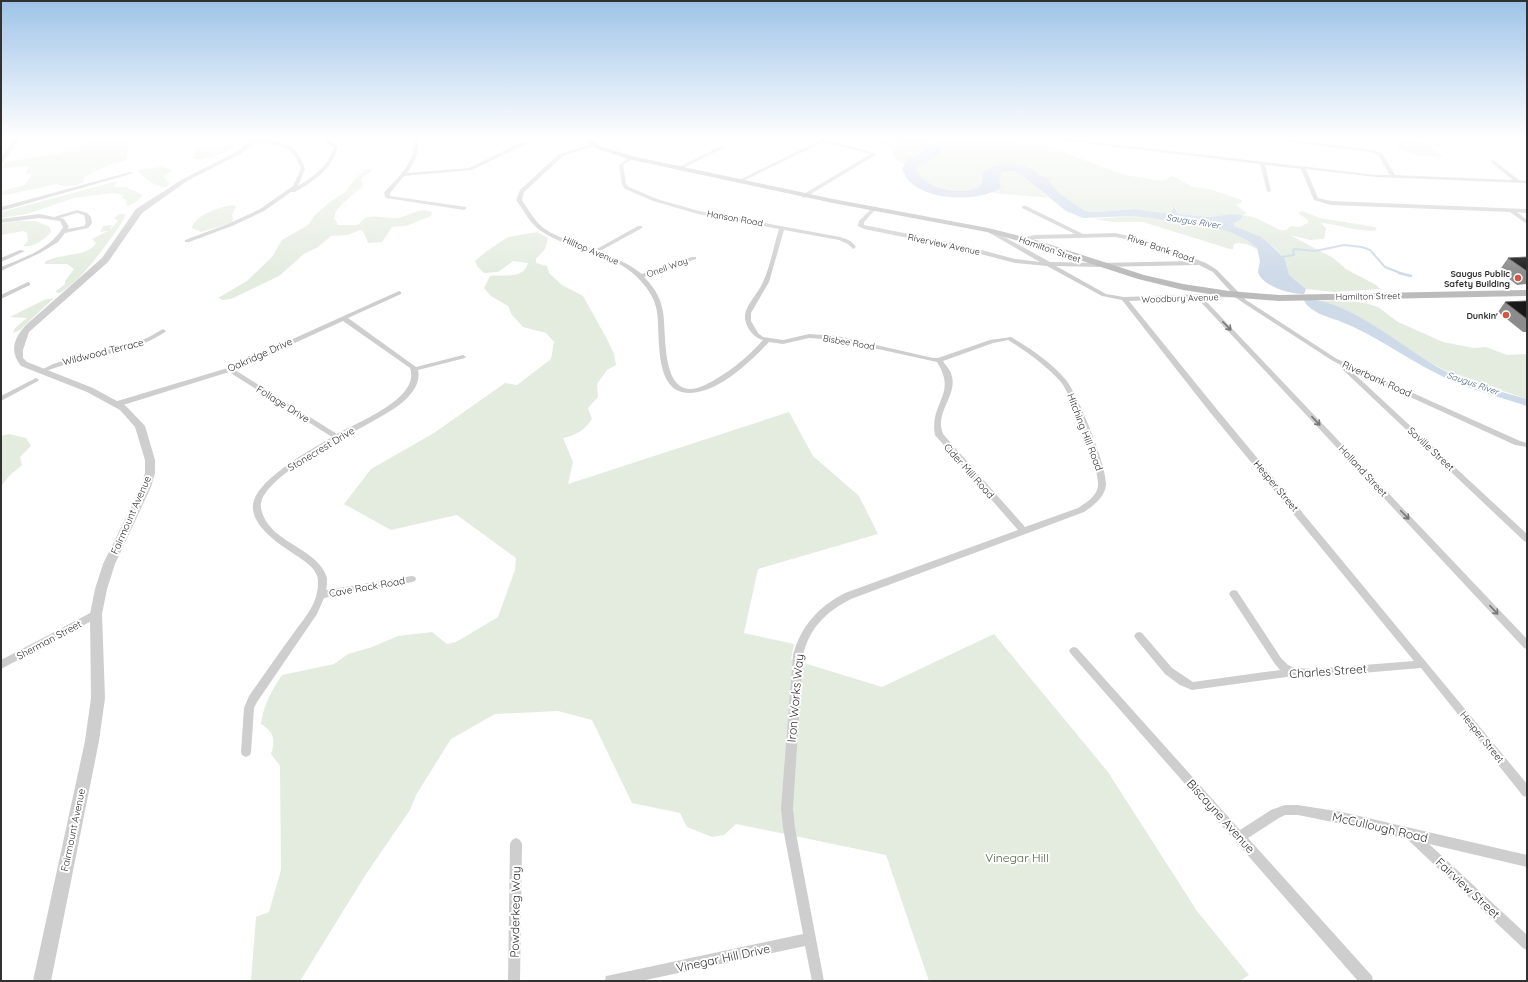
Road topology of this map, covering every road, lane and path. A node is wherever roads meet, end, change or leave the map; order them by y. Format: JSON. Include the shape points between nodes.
{"nodes":[{"id":1,"x":96,"y":183,"type":"edge"},
{"id":2,"x":181,"y":183,"type":"edge"},
{"id":3,"x":297,"y":183,"type":"edge"},
{"id":4,"x":307,"y":183,"type":"edge"},
{"id":5,"x":397,"y":183,"type":"edge"},
{"id":6,"x":530,"y":183,"type":"edge"},
{"id":7,"x":624,"y":183,"type":"edge"},
{"id":8,"x":741,"y":183,"type":"edge"},
{"id":9,"x":826,"y":183,"type":"edge"},
{"id":10,"x":1267,"y":183,"type":"edge"},
{"id":11,"x":1309,"y":183,"type":"edge"},
{"id":12,"x":1269,"y":191,"type":"dead end"},
{"id":13,"x":287,"y":194,"type":"junction"},
{"id":14,"x":804,"y":196,"type":"junction"},
{"id":15,"x":1024,"y":207,"type":"dead end"},
{"id":16,"x":464,"y":208,"type":"dead end"},
{"id":17,"x":1,"y":209,"type":"edge"},
{"id":18,"x":873,"y":209,"type":"junction"},
{"id":19,"x":1512,"y":211,"type":"junction"},
{"id":20,"x":1527,"y":211,"type":"edge"},
{"id":21,"x":56,"y":218,"type":"junction"},
{"id":22,"x":1,"y":221,"type":"edge"},
{"id":23,"x":1527,"y":222,"type":"edge"},
{"id":24,"x":640,"y":227,"type":"dead end"},
{"id":25,"x":782,"y":227,"type":"junction"},
{"id":26,"x":988,"y":230,"type":"junction"},
{"id":27,"x":63,"y":232,"type":"junction"},
{"id":28,"x":1082,"y":236,"type":"junction"},
{"id":29,"x":1024,"y":239,"type":"junction"},
{"id":30,"x":187,"y":241,"type":"dead end"},
{"id":31,"x":853,"y":247,"type":"dead end"},
{"id":32,"x":22,"y":251,"type":"dead end"},
{"id":33,"x":597,"y":251,"type":"junction"},
{"id":34,"x":694,"y":258,"type":"dead end"},
{"id":35,"x":1,"y":260,"type":"edge"},
{"id":36,"x":1202,"y":263,"type":"junction"},
{"id":37,"x":1048,"y":264,"type":"junction"},
{"id":38,"x":1099,"y":265,"type":"junction"},
{"id":39,"x":2,"y":268,"type":"edge"},
{"id":40,"x":640,"y":277,"type":"junction"},
{"id":41,"x":28,"y":284,"type":"dead end"},
{"id":42,"x":1527,"y":293,"type":"edge"},
{"id":43,"x":399,"y":294,"type":"dead end"},
{"id":44,"x":1237,"y":295,"type":"junction"},
{"id":45,"x":1,"y":297,"type":"edge"},
{"id":46,"x":1200,"y":298,"type":"junction"},
{"id":47,"x":1124,"y":299,"type":"junction"},
{"id":48,"x":343,"y":318,"type":"junction"},
{"id":49,"x":162,"y":331,"type":"dead end"},
{"id":50,"x":767,"y":340,"type":"junction"},
{"id":51,"x":463,"y":357,"type":"dead end"},
{"id":52,"x":939,"y":360,"type":"junction"},
{"id":53,"x":1335,"y":360,"type":"junction"},
{"id":54,"x":229,"y":369,"type":"junction"},
{"id":55,"x":415,"y":369,"type":"junction"},
{"id":56,"x":42,"y":370,"type":"junction"},
{"id":57,"x":36,"y":380,"type":"dead end"},
{"id":58,"x":1,"y":399,"type":"edge"},
{"id":59,"x":117,"y":404,"type":"junction"},
{"id":60,"x":338,"y":438,"type":"junction"},
{"id":61,"x":1518,"y":443,"type":"junction"},
{"id":62,"x":1527,"y":445,"type":"edge"},
{"id":63,"x":1527,"y":448,"type":"edge"},
{"id":64,"x":1023,"y":530,"type":"junction"},
{"id":65,"x":1527,"y":539,"type":"edge"},
{"id":66,"x":412,"y":579,"type":"dead end"},
{"id":67,"x":1234,"y":594,"type":"dead end"},
{"id":68,"x":321,"y":595,"type":"junction"},
{"id":69,"x":96,"y":614,"type":"junction"},
{"id":70,"x":1139,"y":636,"type":"dead end"},
{"id":71,"x":1527,"y":645,"type":"edge"},
{"id":72,"x":1074,"y":652,"type":"dead end"},
{"id":73,"x":1423,"y":664,"type":"junction"},
{"id":74,"x":1,"y":665,"type":"edge"},
{"id":75,"x":1294,"y":672,"type":"junction"},
{"id":76,"x":246,"y":752,"type":"dead end"},
{"id":77,"x":1527,"y":792,"type":"edge"},
{"id":78,"x":1408,"y":833,"type":"junction"},
{"id":79,"x":1239,"y":837,"type":"junction"},
{"id":80,"x":516,"y":844,"type":"dead end"},
{"id":81,"x":1527,"y":861,"type":"edge"},
{"id":82,"x":810,"y":939,"type":"junction"},
{"id":83,"x":1527,"y":944,"type":"edge"},
{"id":84,"x":42,"y":981,"type":"edge"},
{"id":85,"x":514,"y":981,"type":"edge"},
{"id":86,"x":611,"y":981,"type":"edge"},
{"id":87,"x":818,"y":981,"type":"edge"},
{"id":88,"x":1367,"y":981,"type":"edge"}],
"edges":[{"from":1,"to":17,"type":"street"},
{"from":2,"to":56,"type":"street","name":"Fairmount Avenue","via":[[141,210],[106,260],[29,327],[20,340],[18,356],[24,364]]},
{"from":3,"to":13,"type":"street"},
{"from":4,"to":13,"type":"street"},
{"from":5,"to":16,"type":"street","via":[[387,196],[392,199]]},
{"from":6,"to":33,"type":"street","name":"Hilltop Avenue","via":[[518,198],[539,227]]},
{"from":7,"to":25,"type":"street","name":"Hanson Road","via":[[636,193],[687,210]]},
{"from":8,"to":14,"type":"main road","name":"Hamilton Street"},
{"from":9,"to":14,"type":"street"},
{"from":10,"to":12,"type":"street"},
{"from":11,"to":19,"type":"street","via":[[1316,198],[1331,204]]},
{"from":13,"to":30,"type":"street","via":[[247,218]]},
{"from":14,"to":18,"type":"main road","name":"Hamilton Street"},
{"from":15,"to":28,"type":"street"},
{"from":18,"to":26,"type":"main road","name":"Hamilton Street"},
{"from":18,"to":37,"type":"street","name":"Riverview Avenue","via":[[861,222],[861,226],[954,245],[1015,262]]},
{"from":19,"to":20,"type":"street"},
{"from":19,"to":23,"type":"street"},
{"from":21,"to":22,"type":"street","via":[[35,216]]},
{"from":21,"to":27,"type":"street","via":[[65,223]]},
{"from":21,"to":27,"type":"street","via":[[78,212],[84,212],[88,216],[89,224],[86,227]]},
{"from":24,"to":33,"type":"street"},
{"from":25,"to":31,"type":"street","name":"Hanson Road","via":[[845,240]]},
{"from":25,"to":50,"type":"street","via":[[766,282],[748,314],[748,321],[756,334]]},
{"from":26,"to":29,"type":"main road","name":"Hamilton Street"},
{"from":26,"to":37,"type":"street"},
{"from":27,"to":39,"type":"street","via":[[41,250]]},
{"from":28,"to":29,"type":"street","name":"River Bank Road"},
{"from":28,"to":36,"type":"street","name":"River Bank Road","via":[[1128,237]]},
{"from":29,"to":38,"type":"main road","name":"Hamilton Street"},
{"from":32,"to":35,"type":"street"},
{"from":33,"to":40,"type":"street","name":"Hilltop Avenue","via":[[625,265]]},
{"from":34,"to":40,"type":"street","name":"Oneil Way"},
{"from":36,"to":38,"type":"street"},
{"from":36,"to":44,"type":"street","name":"River Bank Road","via":[[1215,271]]},
{"from":37,"to":38,"type":"street"},
{"from":37,"to":47,"type":"street","via":[[1104,295]]},
{"from":38,"to":44,"type":"main road","name":"Hamilton Street","via":[[1155,281]]},
{"from":40,"to":50,"type":"street","name":"Hilltop Avenue","via":[[650,287],[658,302],[661,348],[670,377],[678,390],[686,393],[704,388],[728,376]]},
{"from":41,"to":45,"type":"street"},
{"from":42,"to":44,"type":"main road","name":"Hamilton Street","via":[[1297,298]]},
{"from":43,"to":48,"type":"street","name":"Oakridge Drive"},
{"from":44,"to":46,"type":"street","name":"Woodbury Avenue"},
{"from":44,"to":53,"type":"street","name":"Riverbank Road"},
{"from":46,"to":47,"type":"street","name":"Woodbury Avenue"},
{"from":46,"to":71,"type":"street","name":"Holland Street","one_way":true},
{"from":47,"to":73,"type":"street","name":"Hesper Street"},
{"from":48,"to":54,"type":"street","name":"Oakridge Drive"},
{"from":48,"to":55,"type":"street"},
{"from":49,"to":56,"type":"street","name":"Wildwood Terrace","via":[[144,342],[62,362]]},
{"from":50,"to":52,"type":"street","name":"Bisbee Road","via":[[781,342],[809,336],[831,337]]},
{"from":51,"to":55,"type":"street"},
{"from":52,"to":64,"type":"street","name":"Cider Mill Road","via":[[947,370],[950,382],[937,420],[939,435]]},
{"from":52,"to":64,"type":"street","name":"Hitching Hill Road","via":[[992,341],[1009,338],[1052,371],[1069,390],[1101,473],[1101,490],[1093,501],[1081,510]]},
{"from":53,"to":61,"type":"street","name":"Riverbank Road"},
{"from":53,"to":65,"type":"street","name":"Saville Street"},
{"from":54,"to":59,"type":"street","name":"Oakridge Drive"},
{"from":54,"to":60,"type":"street","name":"Foliage Drive"},
{"from":55,"to":60,"type":"street","name":"Stonecrest Drive","via":[[414,383],[404,397]]},
{"from":56,"to":59,"type":"street","name":"Fairmount Avenue"},
{"from":57,"to":58,"type":"street"},
{"from":59,"to":69,"type":"street","name":"Fairmount Avenue","via":[[140,426],[147,447],[150,473],[146,487],[111,559]]},
{"from":60,"to":68,"type":"street","name":"Stonecrest Drive","via":[[283,473],[266,489],[257,503],[257,512],[270,534],[317,567],[322,581]]},
{"from":61,"to":62,"type":"street","name":"Riverbank Road"},
{"from":61,"to":63,"type":"street"},
{"from":64,"to":82,"type":"street","name":"Iron Works Way","via":[[844,598],[818,616],[805,634],[798,655],[787,808]]},
{"from":66,"to":68,"type":"street","name":"Cave Rock Road"},
{"from":67,"to":75,"type":"street","via":[[1278,661]]},
{"from":68,"to":76,"type":"street","name":"Stonecrest Drive","via":[[314,611],[253,699],[249,708]]},
{"from":69,"to":74,"type":"street","name":"Sherman Street"},
{"from":69,"to":84,"type":"street","name":"Fairmount Avenue","via":[[98,698],[92,741]]},
{"from":70,"to":75,"type":"street","name":"Charles Street","via":[[1165,669],[1192,686]]},
{"from":72,"to":79,"type":"street","name":"Biscayne Avenue"},
{"from":73,"to":75,"type":"street","name":"Charles Street","via":[[1314,673]]},
{"from":73,"to":77,"type":"street","name":"Hesper Street"},
{"from":78,"to":79,"type":"street","name":"McCullough Road","via":[[1298,810],[1286,810],[1275,814]]},
{"from":78,"to":81,"type":"street","name":"McCullough Road"},
{"from":78,"to":83,"type":"street","name":"Fairview Street"},
{"from":79,"to":88,"type":"street","name":"Biscayne Avenue"},
{"from":80,"to":85,"type":"street","name":"Powderkeg Way"},
{"from":82,"to":86,"type":"street","name":"Vinegar Hill Drive"},
{"from":82,"to":87,"type":"street","name":"Iron Works Way"}]}
